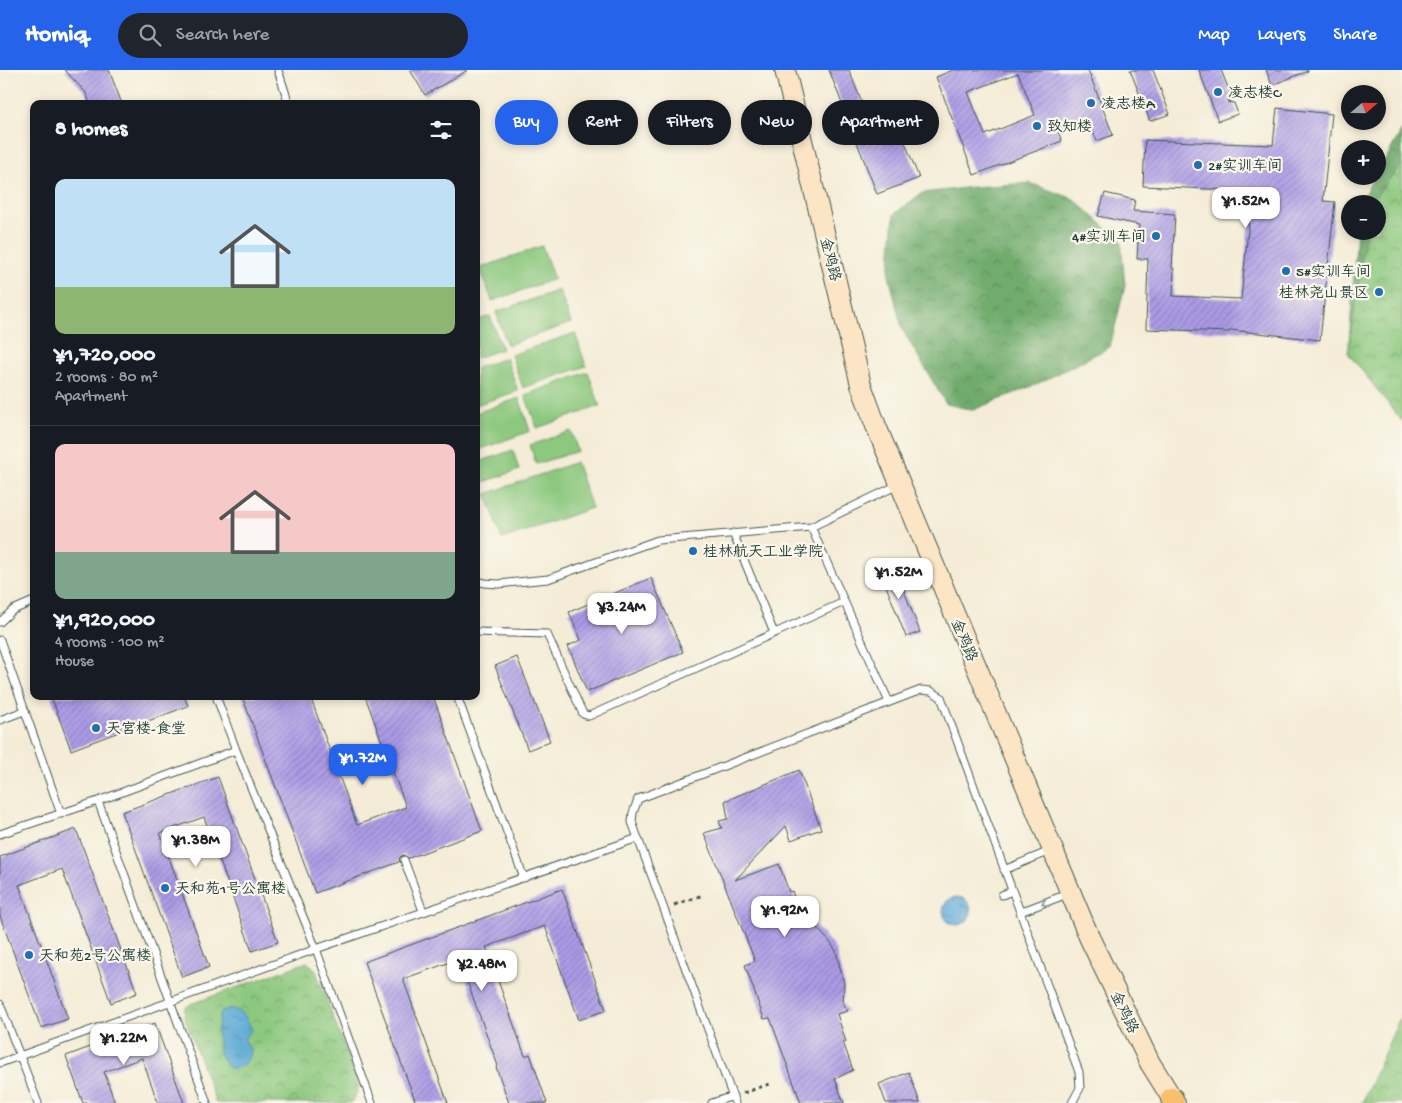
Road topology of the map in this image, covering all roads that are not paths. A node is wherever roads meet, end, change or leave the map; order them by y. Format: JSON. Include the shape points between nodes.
{"nodes":[{"id":1,"x":278,"y":70,"type":"edge"},
{"id":2,"x":785,"y":70,"type":"edge"},
{"id":3,"x":288,"y":100,"type":"edge"},
{"id":4,"x":900,"y":484,"type":"junction"},
{"id":5,"x":811,"y":527,"type":"junction"},
{"id":6,"x":733,"y":533,"type":"junction"},
{"id":7,"x":480,"y":582,"type":"edge"},
{"id":8,"x":844,"y":602,"type":"junction"},
{"id":9,"x":30,"y":603,"type":"edge"},
{"id":10,"x":0,"y":622,"type":"edge"},
{"id":11,"x":480,"y":632,"type":"edge"},
{"id":12,"x":774,"y":633,"type":"junction"},
{"id":13,"x":0,"y":640,"type":"edge"},
{"id":14,"x":217,"y":700,"type":"edge"},
{"id":15,"x":458,"y":700,"type":"edge"},
{"id":16,"x":889,"y":702,"type":"junction"},
{"id":17,"x":24,"y":711,"type":"junction"},
{"id":18,"x":0,"y":720,"type":"edge"},
{"id":19,"x":236,"y":750,"type":"junction"},
{"id":20,"x":98,"y":801,"type":"junction"},
{"id":21,"x":61,"y":814,"type":"junction"},
{"id":22,"x":0,"y":834,"type":"edge"},
{"id":23,"x":638,"y":838,"type":"junction"},
{"id":24,"x":1054,"y":850,"type":"junction"},
{"id":25,"x":404,"y":860,"type":"dead end"},
{"id":26,"x":1004,"y":870,"type":"junction"},
{"id":27,"x":524,"y":878,"type":"junction"},
{"id":28,"x":1012,"y":891,"type":"junction"},
{"id":29,"x":1070,"y":893,"type":"junction"},
{"id":30,"x":1002,"y":895,"type":"dead end"},
{"id":31,"x":423,"y":911,"type":"junction"},
{"id":32,"x":1020,"y":912,"type":"junction"},
{"id":33,"x":316,"y":948,"type":"junction"},
{"id":34,"x":170,"y":1002,"type":"junction"},
{"id":35,"x":0,"y":1004,"type":"edge"},
{"id":36,"x":19,"y":1056,"type":"junction"},
{"id":37,"x":0,"y":1063,"type":"edge"},
{"id":38,"x":734,"y":1099,"type":"edge"},
{"id":39,"x":1174,"y":1102,"type":"edge"},
{"id":40,"x":38,"y":1103,"type":"edge"},
{"id":41,"x":207,"y":1103,"type":"edge"},
{"id":42,"x":372,"y":1103,"type":"edge"},
{"id":43,"x":712,"y":1103,"type":"edge"},
{"id":44,"x":1072,"y":1103,"type":"edge"}],
"edges":[{"from":1,"to":3,"type":"lane"},
{"from":2,"to":4,"type":"main road","name":"金鸡路","via":[[862,385]]},
{"from":4,"to":5,"type":"lane"},
{"from":4,"to":24,"type":"main road","name":"金鸡路"},
{"from":5,"to":6,"type":"lane"},
{"from":5,"to":8,"type":"lane"},
{"from":6,"to":7,"type":"lane","via":[[658,540],[548,579],[498,584]]},
{"from":6,"to":12,"type":"lane"},
{"from":8,"to":12,"type":"lane"},
{"from":8,"to":16,"type":"lane"},
{"from":9,"to":10,"type":"lane","via":[[13,610]]},
{"from":11,"to":12,"type":"lane","via":[[547,634],[583,714],[589,716]]},
{"from":13,"to":17,"type":"lane"},
{"from":14,"to":19,"type":"lane"},
{"from":15,"to":27,"type":"lane"},
{"from":16,"to":23,"type":"lane","via":[[638,799],[632,822]]},
{"from":16,"to":26,"type":"lane","via":[[920,690],[931,691],[941,697]]},
{"from":17,"to":18,"type":"lane"},
{"from":17,"to":21,"type":"lane"},
{"from":19,"to":20,"type":"lane"},
{"from":19,"to":33,"type":"lane"},
{"from":20,"to":21,"type":"lane"},
{"from":20,"to":34,"type":"lane"},
{"from":21,"to":22,"type":"lane"},
{"from":23,"to":27,"type":"lane"},
{"from":23,"to":38,"type":"lane"},
{"from":24,"to":26,"type":"lane"},
{"from":24,"to":29,"type":"main road","name":"金鸡路"},
{"from":25,"to":31,"type":"lane"},
{"from":26,"to":28,"type":"lane"},
{"from":27,"to":31,"type":"lane"},
{"from":28,"to":30,"type":"lane"},
{"from":28,"to":32,"type":"lane"},
{"from":29,"to":32,"type":"lane","one_way":true},
{"from":29,"to":39,"type":"main road","name":"金鸡路","via":[[1150,1063]]},
{"from":31,"to":33,"type":"lane"},
{"from":32,"to":44,"type":"lane","via":[[1080,1072],[1080,1088]]},
{"from":33,"to":34,"type":"lane"},
{"from":33,"to":42,"type":"lane"},
{"from":34,"to":36,"type":"lane"},
{"from":34,"to":41,"type":"lane"},
{"from":35,"to":36,"type":"lane"},
{"from":36,"to":37,"type":"lane"},
{"from":36,"to":40,"type":"lane"},
{"from":38,"to":43,"type":"lane"}]}
